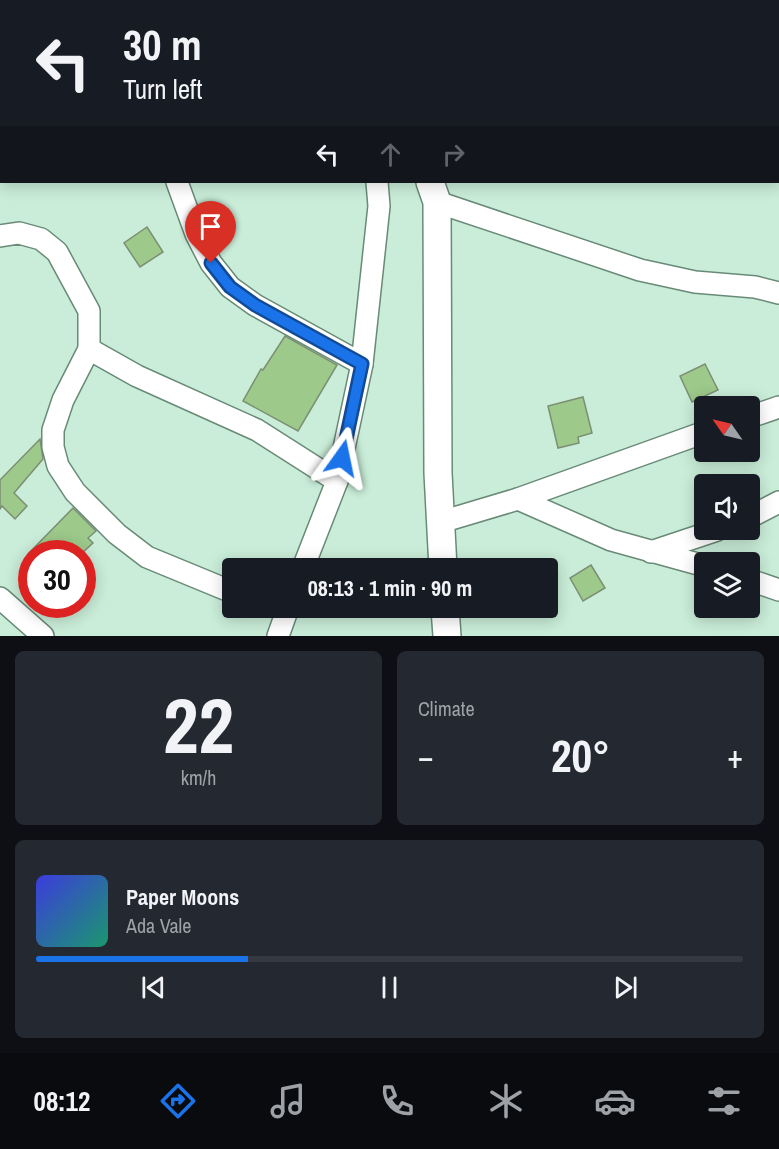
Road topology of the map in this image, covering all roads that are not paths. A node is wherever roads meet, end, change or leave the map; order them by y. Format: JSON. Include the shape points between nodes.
{"nodes":[{"id":1,"x":177,"y":183,"type":"edge"},
{"id":2,"x":377,"y":183,"type":"edge"},
{"id":3,"x":433,"y":192,"type":"edge"},
{"id":4,"x":0,"y":236,"type":"edge"},
{"id":5,"x":779,"y":293,"type":"edge"},
{"id":6,"x":89,"y":349,"type":"junction"},
{"id":7,"x":362,"y":364,"type":"junction"},
{"id":8,"x":779,"y":407,"type":"edge"},
{"id":9,"x":760,"y":414,"type":"edge"},
{"id":10,"x":694,"y":436,"type":"edge"},
{"id":11,"x":337,"y":481,"type":"junction"},
{"id":12,"x":518,"y":500,"type":"junction"},
{"id":13,"x":779,"y":502,"type":"edge"},
{"id":14,"x":760,"y":512,"type":"edge"},
{"id":15,"x":441,"y":522,"type":"junction"},
{"id":16,"x":694,"y":538,"type":"edge"},
{"id":17,"x":650,"y":552,"type":"junction"},
{"id":18,"x":307,"y":558,"type":"edge"},
{"id":19,"x":443,"y":558,"type":"edge"},
{"id":20,"x":694,"y":563,"type":"edge"},
{"id":21,"x":760,"y":583,"type":"edge"},
{"id":22,"x":222,"y":588,"type":"edge"},
{"id":23,"x":779,"y":590,"type":"edge"},
{"id":24,"x":0,"y":598,"type":"edge"},
{"id":25,"x":281,"y":618,"type":"edge"},
{"id":26,"x":446,"y":618,"type":"edge"},
{"id":27,"x":43,"y":636,"type":"edge"},
{"id":28,"x":278,"y":636,"type":"edge"},
{"id":29,"x":447,"y":636,"type":"edge"}],
"edges":[{"from":1,"to":7,"type":"street","via":[[196,234],[211,263],[230,287]]},
{"from":2,"to":7,"type":"street","via":[[379,206]]},
{"from":3,"to":5,"type":"street","via":[[640,270]]},
{"from":3,"to":15,"type":"street"},
{"from":4,"to":6,"type":"street","via":[[19,233],[41,239],[57,252],[89,311]]},
{"from":6,"to":11,"type":"street","via":[[137,376],[257,430]]},
{"from":6,"to":22,"type":"street","via":[[63,400],[53,430],[58,466],[75,492],[117,534],[147,557]]},
{"from":7,"to":11,"type":"street"},
{"from":8,"to":9,"type":"street"},
{"from":10,"to":12,"type":"street"},
{"from":11,"to":18,"type":"street"},
{"from":12,"to":15,"type":"street"},
{"from":12,"to":17,"type":"street","via":[[611,540]]},
{"from":13,"to":14,"type":"street"},
{"from":15,"to":19,"type":"street"},
{"from":16,"to":17,"type":"street"},
{"from":17,"to":20,"type":"street"},
{"from":21,"to":23,"type":"street"},
{"from":24,"to":27,"type":"street"},
{"from":25,"to":28,"type":"street"},
{"from":26,"to":29,"type":"street"}]}
